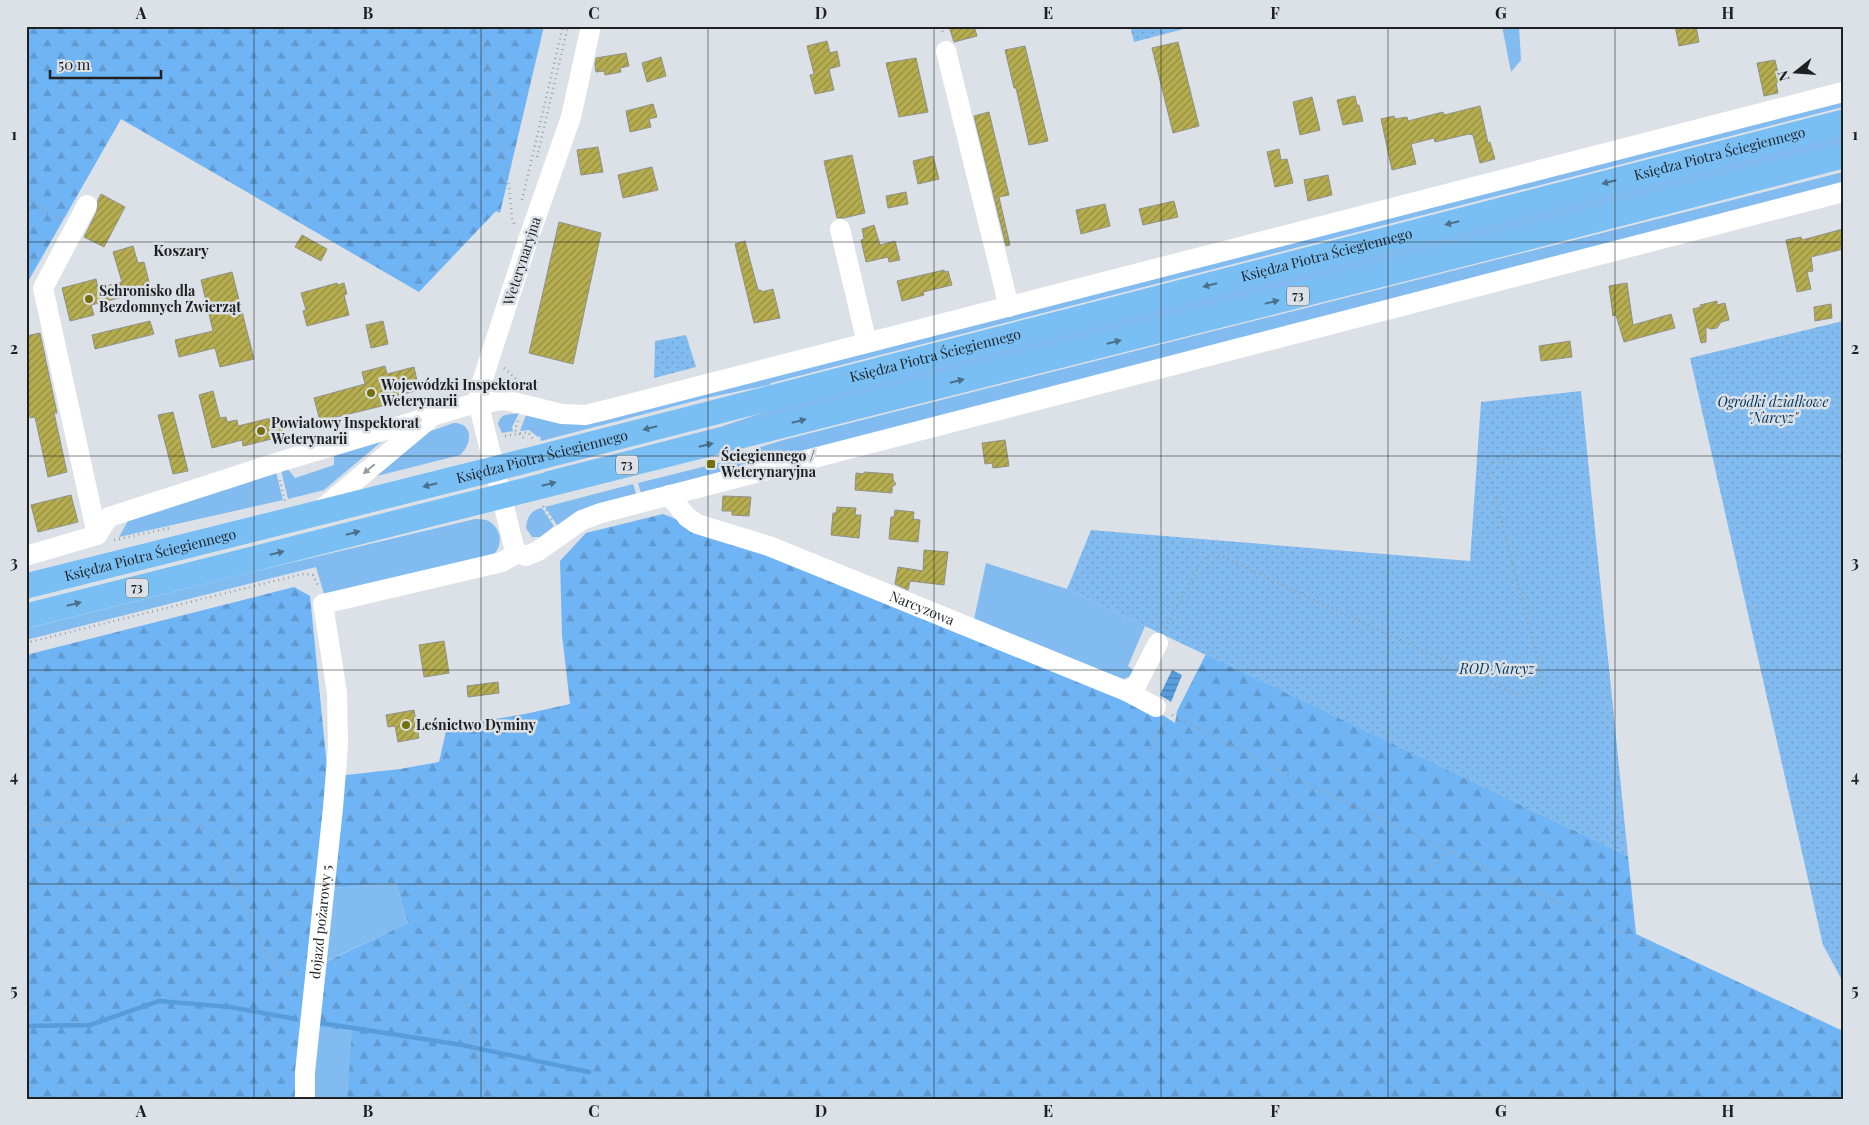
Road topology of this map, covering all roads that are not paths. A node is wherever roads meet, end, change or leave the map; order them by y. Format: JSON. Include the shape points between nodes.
{"nodes":[{"id":1,"x":591,"y":26,"type":"edge"},
{"id":2,"x":946,"y":51,"type":"dead end"},
{"id":3,"x":1843,"y":92,"type":"edge"},
{"id":4,"x":1843,"y":122,"type":"edge"},
{"id":5,"x":1843,"y":156,"type":"edge"},
{"id":6,"x":1843,"y":192,"type":"edge"},
{"id":7,"x":87,"y":205,"type":"dead end"},
{"id":8,"x":840,"y":229,"type":"dead end"},
{"id":9,"x":1009,"y":307,"type":"junction"},
{"id":10,"x":865,"y":335,"type":"dead end"},
{"id":11,"x":479,"y":406,"type":"junction"},
{"id":12,"x":433,"y":415,"type":"junction"},
{"id":13,"x":494,"y":469,"type":"junction"},
{"id":14,"x":669,"y":495,"type":"junction"},
{"id":15,"x":501,"y":496,"type":"junction"},
{"id":16,"x":316,"y":513,"type":"junction"},
{"id":17,"x":104,"y":538,"type":"junction"},
{"id":18,"x":518,"y":553,"type":"junction"},
{"id":19,"x":26,"y":556,"type":"edge"},
{"id":20,"x":26,"y":586,"type":"edge"},
{"id":21,"x":26,"y":616,"type":"edge"},
{"id":22,"x":1160,"y":638,"type":"road end"},
{"id":23,"x":1126,"y":691,"type":"junction"},
{"id":24,"x":1163,"y":710,"type":"road end"},
{"id":25,"x":305,"y":1099,"type":"edge"}],
"edges":[{"from":1,"to":11,"type":"street","name":"Weterynaryjna","via":[[571,117],[486,368],[479,391]]},
{"from":2,"to":9,"type":"street"},
{"from":3,"to":9,"type":"street"},
{"from":4,"to":13,"type":"main road","name":"Księdza Piotra Ściegiennego","number":"73","one_way":true},
{"from":15,"to":5,"type":"main road","name":"Księdza Piotra Ściegiennego","number":"73","one_way":true},
{"from":6,"to":14,"type":"street"},
{"from":7,"to":17,"type":"street","via":[[42,288]]},
{"from":8,"to":10,"type":"street"},
{"from":9,"to":11,"type":"street","via":[[585,415],[562,414],[505,400]]},
{"from":11,"to":12,"type":"street","via":[[469,405]]},
{"from":11,"to":13,"type":"street","name":"Weterynaryjna"},
{"from":12,"to":16,"type":"street","one_way":true},
{"from":12,"to":17,"type":"street","via":[[109,517]]},
{"from":13,"to":15,"type":"street","name":"Weterynaryjna"},
{"from":13,"to":16,"type":"main road","name":"Księdza Piotra Ściegiennego","number":"73","one_way":true},
{"from":14,"to":18,"type":"street","via":[[601,512],[582,520],[531,555]]},
{"from":14,"to":23,"type":"street","name":"Narcyzowa","via":[[697,524],[769,546]]},
{"from":15,"to":18,"type":"street","name":"Weterynaryjna"},
{"from":21,"to":15,"type":"main road","name":"Księdza Piotra Ściegiennego","number":"73","one_way":true},
{"from":16,"to":20,"type":"main road","name":"Księdza Piotra Ściegiennego","number":"73"},
{"from":17,"to":19,"type":"street"},
{"from":18,"to":25,"type":"street","name":"dojazd pożarowy 5","via":[[502,562],[323,604],[337,693],[338,746],[305,1072]]},
{"from":22,"to":23,"type":"street","via":[[1136,686]]},
{"from":23,"to":24,"type":"street","name":"Narcyzowa"}]}
